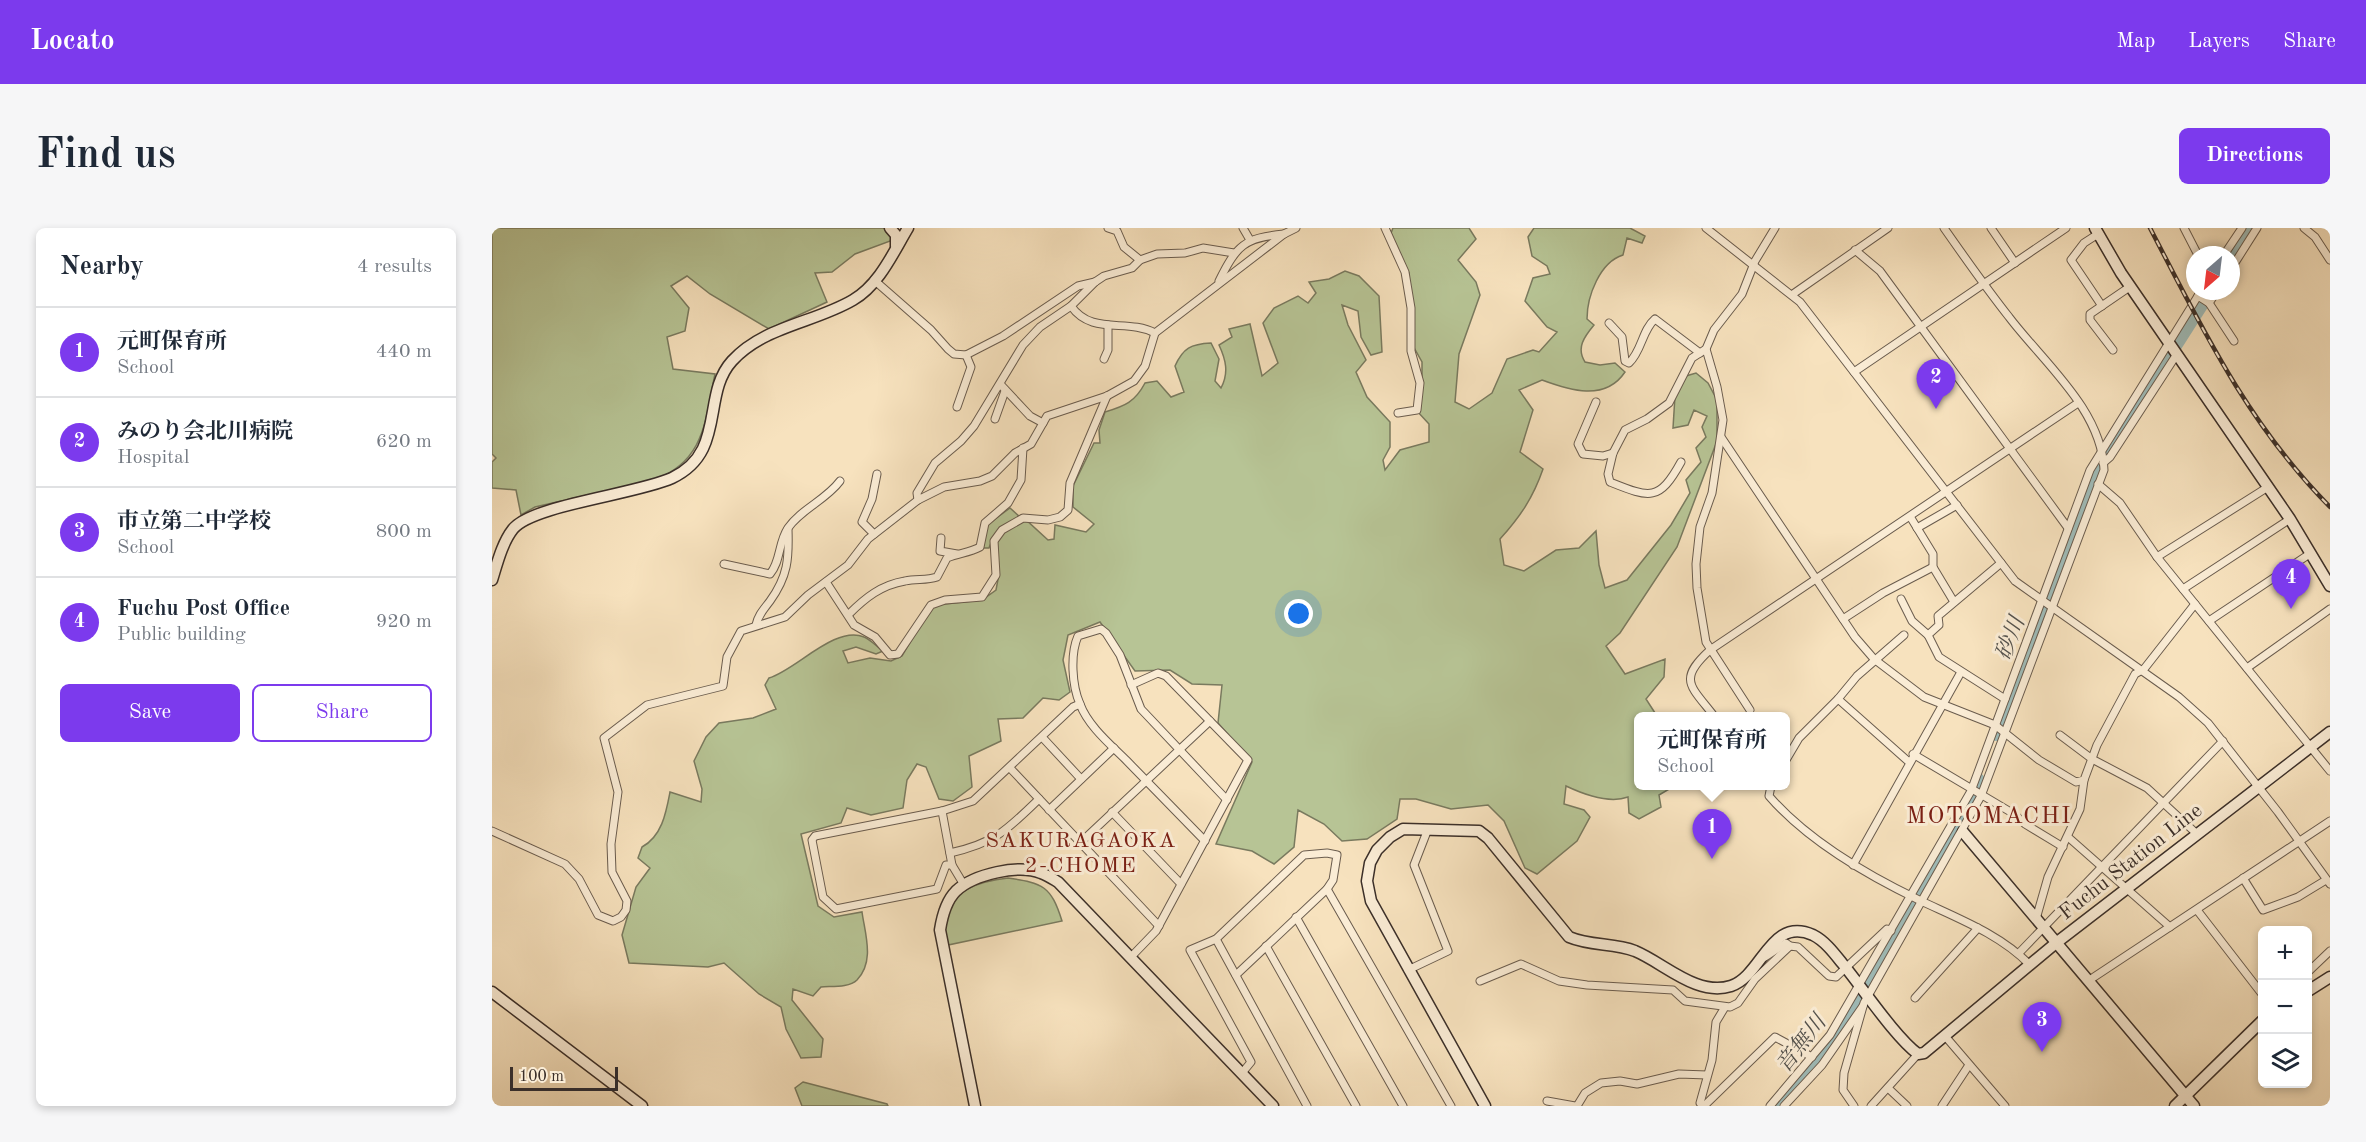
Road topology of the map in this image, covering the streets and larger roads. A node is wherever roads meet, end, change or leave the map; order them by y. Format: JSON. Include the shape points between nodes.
{"nodes":[{"id":1,"x":890,"y":228,"type":"edge"},
{"id":2,"x":908,"y":228,"type":"edge"},
{"id":3,"x":1108,"y":228,"type":"edge"},
{"id":4,"x":1243,"y":228,"type":"edge"},
{"id":5,"x":1296,"y":228,"type":"edge"},
{"id":6,"x":1386,"y":228,"type":"edge"},
{"id":7,"x":1706,"y":228,"type":"edge"},
{"id":8,"x":1775,"y":228,"type":"edge"},
{"id":9,"x":1888,"y":228,"type":"edge"},
{"id":10,"x":1944,"y":228,"type":"edge"},
{"id":11,"x":1991,"y":228,"type":"edge"},
{"id":12,"x":2066,"y":228,"type":"edge"},
{"id":13,"x":2184,"y":228,"type":"edge"},
{"id":14,"x":2242,"y":228,"type":"edge"},
{"id":15,"x":2257,"y":228,"type":"edge"},
{"id":16,"x":2309,"y":229,"type":"edge"},
{"id":17,"x":2096,"y":231,"type":"edge"},
{"id":18,"x":1284,"y":234,"type":"junction"},
{"id":19,"x":1250,"y":240,"type":"junction"},
{"id":20,"x":2193,"y":246,"type":"edge"},
{"id":21,"x":2230,"y":246,"type":"edge"},
{"id":22,"x":895,"y":249,"type":"junction"},
{"id":23,"x":1855,"y":250,"type":"junction"},
{"id":24,"x":1234,"y":253,"type":"junction"},
{"id":25,"x":2240,"y":255,"type":"edge"},
{"id":26,"x":1140,"y":260,"type":"junction"},
{"id":27,"x":2330,"y":260,"type":"edge"},
{"id":28,"x":2015,"y":263,"type":"junction"},
{"id":29,"x":1753,"y":264,"type":"junction"},
{"id":30,"x":874,"y":280,"type":"junction"},
{"id":31,"x":1095,"y":282,"type":"junction"},
{"id":32,"x":1218,"y":283,"type":"junction"},
{"id":33,"x":1984,"y":284,"type":"junction"},
{"id":34,"x":2131,"y":286,"type":"junction"},
{"id":35,"x":1793,"y":294,"type":"junction"},
{"id":36,"x":2195,"y":300,"type":"edge"},
{"id":37,"x":2206,"y":300,"type":"edge"},
{"id":38,"x":2211,"y":300,"type":"edge"},
{"id":39,"x":2209,"y":303,"type":"junction"},
{"id":40,"x":1071,"y":306,"type":"junction"},
{"id":41,"x":2102,"y":306,"type":"junction"},
{"id":42,"x":1609,"y":323,"type":"dead end"},
{"id":43,"x":1108,"y":325,"type":"junction"},
{"id":44,"x":1922,"y":328,"type":"junction"},
{"id":45,"x":1155,"y":333,"type":"junction"},
{"id":46,"x":2169,"y":340,"type":"junction"},
{"id":47,"x":2234,"y":341,"type":"dead end"},
{"id":48,"x":2113,"y":350,"type":"dead end"},
{"id":49,"x":1703,"y":351,"type":"junction"},
{"id":50,"x":2177,"y":354,"type":"junction"},
{"id":51,"x":966,"y":355,"type":"junction"},
{"id":52,"x":1104,"y":359,"type":"dead end"},
{"id":53,"x":1854,"y":372,"type":"junction"},
{"id":54,"x":1003,"y":388,"type":"junction"},
{"id":55,"x":1107,"y":396,"type":"junction"},
{"id":56,"x":1596,"y":402,"type":"dead end"},
{"id":57,"x":2078,"y":403,"type":"junction"},
{"id":58,"x":957,"y":407,"type":"dead end"},
{"id":59,"x":1398,"y":413,"type":"dead end"},
{"id":60,"x":995,"y":419,"type":"dead end"},
{"id":61,"x":1043,"y":423,"type":"junction"},
{"id":62,"x":1721,"y":437,"type":"junction"},
{"id":63,"x":1023,"y":448,"type":"junction"},
{"id":64,"x":2101,"y":449,"type":"junction"},
{"id":65,"x":2011,"y":450,"type":"junction"},
{"id":66,"x":1613,"y":453,"type":"junction"},
{"id":67,"x":1681,"y":462,"type":"dead end"},
{"id":68,"x":2103,"y":463,"type":"junction"},
{"id":69,"x":877,"y":474,"type":"dead end"},
{"id":70,"x":840,"y":481,"type":"dead end"},
{"id":71,"x":2098,"y":484,"type":"junction"},
{"id":72,"x":2268,"y":487,"type":"junction"},
{"id":73,"x":1947,"y":492,"type":"junction"},
{"id":74,"x":918,"y":500,"type":"junction"},
{"id":75,"x":1957,"y":505,"type":"junction"},
{"id":76,"x":1911,"y":518,"type":"junction"},
{"id":77,"x":2290,"y":519,"type":"junction"},
{"id":78,"x":1917,"y":528,"type":"junction"},
{"id":79,"x":2068,"y":528,"type":"junction"},
{"id":80,"x":788,"y":529,"type":"junction"},
{"id":81,"x":874,"y":534,"type":"junction"},
{"id":82,"x":941,"y":538,"type":"dead end"},
{"id":83,"x":2311,"y":553,"type":"junction"},
{"id":84,"x":957,"y":554,"type":"junction"},
{"id":85,"x":2157,"y":557,"type":"junction"},
{"id":86,"x":2001,"y":563,"type":"junction"},
{"id":87,"x":724,"y":564,"type":"dead end"},
{"id":88,"x":1933,"y":567,"type":"junction"},
{"id":89,"x":1817,"y":579,"type":"junction"},
{"id":90,"x":492,"y":580,"type":"edge"},
{"id":91,"x":826,"y":582,"type":"junction"},
{"id":92,"x":2330,"y":586,"type":"edge"},
{"id":93,"x":2183,"y":589,"type":"junction"},
{"id":94,"x":1901,"y":599,"type":"dead end"},
{"id":95,"x":2040,"y":601,"type":"junction"},
{"id":96,"x":1954,"y":602,"type":"junction"},
{"id":97,"x":2195,"y":604,"type":"junction"},
{"id":98,"x":2052,"y":607,"type":"junction"},
{"id":99,"x":2330,"y":609,"type":"edge"},
{"id":100,"x":849,"y":614,"type":"junction"},
{"id":101,"x":1843,"y":619,"type":"junction"},
{"id":102,"x":2209,"y":621,"type":"junction"},
{"id":103,"x":756,"y":625,"type":"junction"},
{"id":104,"x":1904,"y":635,"type":"dead end"},
{"id":105,"x":1928,"y":635,"type":"junction"},
{"id":106,"x":1710,"y":650,"type":"junction"},
{"id":107,"x":1874,"y":659,"type":"junction"},
{"id":108,"x":2247,"y":668,"type":"junction"},
{"id":109,"x":2140,"y":670,"type":"junction"},
{"id":110,"x":1961,"y":672,"type":"junction"},
{"id":111,"x":1131,"y":685,"type":"junction"},
{"id":112,"x":1838,"y":699,"type":"junction"},
{"id":113,"x":2005,"y":699,"type":"junction"},
{"id":114,"x":1080,"y":704,"type":"junction"},
{"id":115,"x":1940,"y":705,"type":"junction"},
{"id":116,"x":1750,"y":710,"type":"dead end"},
{"id":117,"x":1710,"y":712,"type":"edge"},
{"id":118,"x":1210,"y":721,"type":"junction"},
{"id":119,"x":1995,"y":725,"type":"junction"},
{"id":120,"x":2005,"y":732,"type":"junction"},
{"id":121,"x":2330,"y":732,"type":"edge"},
{"id":122,"x":2060,"y":735,"type":"dead end"},
{"id":123,"x":1042,"y":736,"type":"junction"},
{"id":124,"x":2223,"y":741,"type":"junction"},
{"id":125,"x":1114,"y":748,"type":"junction"},
{"id":126,"x":2310,"y":748,"type":"junction"},
{"id":127,"x":1179,"y":749,"type":"junction"},
{"id":128,"x":1790,"y":752,"type":"edge"},
{"id":129,"x":1913,"y":754,"type":"junction"},
{"id":130,"x":2092,"y":759,"type":"junction"},
{"id":131,"x":1909,"y":762,"type":"junction"},
{"id":132,"x":1010,"y":768,"type":"junction"},
{"id":133,"x":2330,"y":771,"type":"edge"},
{"id":134,"x":1081,"y":779,"type":"junction"},
{"id":135,"x":1145,"y":780,"type":"junction"},
{"id":136,"x":2084,"y":780,"type":"junction"},
{"id":137,"x":2257,"y":788,"type":"junction"},
{"id":138,"x":1769,"y":790,"type":"edge"},
{"id":139,"x":1971,"y":790,"type":"junction"},
{"id":140,"x":1981,"y":796,"type":"junction"},
{"id":141,"x":1039,"y":799,"type":"junction"},
{"id":142,"x":1227,"y":800,"type":"junction"},
{"id":143,"x":2164,"y":802,"type":"junction"},
{"id":144,"x":1049,"y":810,"type":"junction"},
{"id":145,"x":942,"y":811,"type":"junction"},
{"id":146,"x":1112,"y":812,"type":"junction"},
{"id":147,"x":2330,"y":821,"type":"edge"},
{"id":148,"x":1428,"y":829,"type":"junction"},
{"id":149,"x":492,"y":831,"type":"edge"},
{"id":150,"x":1963,"y":832,"type":"junction"},
{"id":151,"x":2197,"y":834,"type":"junction"},
{"id":152,"x":2068,"y":837,"type":"junction"},
{"id":153,"x":1205,"y":841,"type":"junction"},
{"id":154,"x":2300,"y":842,"type":"junction"},
{"id":155,"x":1080,"y":843,"type":"junction"},
{"id":156,"x":2063,"y":847,"type":"junction"},
{"id":157,"x":950,"y":853,"type":"junction"},
{"id":158,"x":952,"y":865,"type":"junction"},
{"id":159,"x":1852,"y":865,"type":"junction"},
{"id":160,"x":2102,"y":867,"type":"junction"},
{"id":161,"x":2243,"y":878,"type":"junction"},
{"id":162,"x":2328,"y":882,"type":"edge"},
{"id":163,"x":964,"y":885,"type":"junction"},
{"id":164,"x":1181,"y":885,"type":"junction"},
{"id":165,"x":2126,"y":888,"type":"junction"},
{"id":166,"x":1326,"y":889,"type":"junction"},
{"id":167,"x":1911,"y":896,"type":"junction"},
{"id":168,"x":1922,"y":902,"type":"junction"},
{"id":169,"x":2197,"y":910,"type":"junction"},
{"id":170,"x":1296,"y":917,"type":"junction"},
{"id":171,"x":2036,"y":919,"type":"junction"},
{"id":172,"x":1159,"y":926,"type":"junction"},
{"id":173,"x":2170,"y":927,"type":"junction"},
{"id":174,"x":1978,"y":928,"type":"junction"},
{"id":175,"x":2044,"y":928,"type":"junction"},
{"id":176,"x":1891,"y":931,"type":"junction"},
{"id":177,"x":1216,"y":939,"type":"junction"},
{"id":178,"x":2056,"y":943,"type":"junction"},
{"id":179,"x":1266,"y":946,"type":"junction"},
{"id":180,"x":1790,"y":946,"type":"junction"},
{"id":181,"x":2330,"y":951,"type":"edge"},
{"id":182,"x":2019,"y":953,"type":"junction"},
{"id":183,"x":1761,"y":956,"type":"junction"},
{"id":184,"x":1130,"y":958,"type":"junction"},
{"id":185,"x":2030,"y":965,"type":"junction"},
{"id":186,"x":2312,"y":967,"type":"edge"},
{"id":187,"x":1847,"y":968,"type":"junction"},
{"id":188,"x":1408,"y":970,"type":"junction"},
{"id":189,"x":1236,"y":975,"type":"junction"},
{"id":190,"x":2330,"y":977,"type":"edge"},
{"id":191,"x":1480,"y":981,"type":"dead end"},
{"id":192,"x":2088,"y":981,"type":"junction"},
{"id":193,"x":1859,"y":983,"type":"junction"},
{"id":194,"x":2312,"y":988,"type":"edge"},
{"id":195,"x":2258,"y":989,"type":"edge"},
{"id":196,"x":492,"y":992,"type":"edge"},
{"id":197,"x":1915,"y":998,"type":"dead end"},
{"id":198,"x":1867,"y":999,"type":"junction"},
{"id":199,"x":1725,"y":1007,"type":"junction"},
{"id":200,"x":2258,"y":1025,"type":"edge"},
{"id":201,"x":1944,"y":1035,"type":"junction"},
{"id":202,"x":1918,"y":1054,"type":"junction"},
{"id":203,"x":1812,"y":1057,"type":"junction"},
{"id":204,"x":1970,"y":1065,"type":"junction"},
{"id":205,"x":1242,"y":1073,"type":"junction"},
{"id":206,"x":1707,"y":1075,"type":"junction"},
{"id":207,"x":1888,"y":1088,"type":"junction"},
{"id":208,"x":2186,"y":1096,"type":"junction"},
{"id":209,"x":1547,"y":1101,"type":"dead end"},
{"id":210,"x":642,"y":1106,"type":"edge"},
{"id":211,"x":975,"y":1106,"type":"edge"},
{"id":212,"x":1274,"y":1106,"type":"edge"},
{"id":213,"x":1307,"y":1106,"type":"edge"},
{"id":214,"x":1356,"y":1106,"type":"edge"},
{"id":215,"x":1403,"y":1106,"type":"edge"},
{"id":216,"x":1451,"y":1106,"type":"edge"},
{"id":217,"x":1485,"y":1106,"type":"edge"},
{"id":218,"x":1576,"y":1106,"type":"edge"},
{"id":219,"x":1704,"y":1106,"type":"edge"},
{"id":220,"x":1770,"y":1106,"type":"edge"},
{"id":221,"x":1784,"y":1106,"type":"edge"},
{"id":222,"x":1854,"y":1106,"type":"edge"},
{"id":223,"x":1871,"y":1106,"type":"edge"},
{"id":224,"x":1907,"y":1106,"type":"edge"},
{"id":225,"x":1942,"y":1106,"type":"edge"},
{"id":226,"x":2005,"y":1106,"type":"edge"},
{"id":227,"x":2175,"y":1106,"type":"edge"},
{"id":228,"x":2194,"y":1106,"type":"edge"}],
"edges":[{"from":1,"to":22,"type":"street","via":[[896,235]]},
{"from":2,"to":22,"type":"street"},
{"from":3,"to":26,"type":"street","via":[[1117,231],[1124,247]]},
{"from":4,"to":19,"type":"street"},
{"from":5,"to":18,"type":"street"},
{"from":6,"to":59,"type":"street","via":[[1405,272],[1411,308],[1411,351],[1420,384],[1417,410]]},
{"from":7,"to":29,"type":"street"},
{"from":8,"to":29,"type":"street"},
{"from":9,"to":23,"type":"street"},
{"from":10,"to":33,"type":"street"},
{"from":11,"to":28,"type":"street"},
{"from":12,"to":28,"type":"street"},
{"from":13,"to":20,"type":"street"},
{"from":14,"to":21,"type":"street"},
{"from":15,"to":25,"type":"street"},
{"from":16,"to":27,"type":"street"},
{"from":17,"to":34,"type":"street"},
{"from":17,"to":41,"type":"street","via":[[2070,260]]},
{"from":18,"to":19,"type":"street"},
{"from":18,"to":32,"type":"street"},
{"from":19,"to":24,"type":"street"},
{"from":22,"to":30,"type":"street"},
{"from":23,"to":35,"type":"street"},
{"from":23,"to":44,"type":"street","via":[[1880,271]]},
{"from":24,"to":26,"type":"street","via":[[1203,248]]},
{"from":24,"to":32,"type":"street"},
{"from":26,"to":31,"type":"street","via":[[1132,268]]},
{"from":28,"to":33,"type":"street"},
{"from":29,"to":35,"type":"street"},
{"from":29,"to":49,"type":"street","via":[[1742,294]]},
{"from":30,"to":51,"type":"street","via":[[948,350]]},
{"from":30,"to":90,"type":"street","via":[[854,299],[764,336],[729,364],[700,456],[689,466],[655,484],[536,513],[513,528]]},
{"from":31,"to":40,"type":"street"},
{"from":31,"to":51,"type":"street","via":[[1078,286],[1003,336]]},
{"from":32,"to":45,"type":"street"},
{"from":33,"to":44,"type":"street"},
{"from":33,"to":57,"type":"street"},
{"from":34,"to":41,"type":"street"},
{"from":34,"to":46,"type":"street"},
{"from":35,"to":53,"type":"street"},
{"from":36,"to":46,"type":"street"},
{"from":37,"to":39,"type":"street"},
{"from":38,"to":39,"type":"street"},
{"from":39,"to":47,"type":"street"},
{"from":40,"to":43,"type":"street","via":[[1090,324]]},
{"from":40,"to":54,"type":"street","via":[[1040,327],[1023,345]]},
{"from":41,"to":48,"type":"street","via":[[2090,314],[2090,320]]},
{"from":42,"to":49,"type":"street","via":[[1623,337],[1625,361],[1629,363],[1655,319]]},
{"from":43,"to":45,"type":"street","via":[[1146,328]]},
{"from":43,"to":52,"type":"street"},
{"from":44,"to":53,"type":"street"},
{"from":44,"to":65,"type":"street"},
{"from":45,"to":55,"type":"street","via":[[1140,376]]},
{"from":46,"to":50,"type":"street"},
{"from":46,"to":64,"type":"street"},
{"from":49,"to":62,"type":"street","via":[[1721,409]]},
{"from":49,"to":66,"type":"street","via":[[1692,358],[1669,403],[1625,430]]},
{"from":50,"to":68,"type":"street"},
{"from":50,"to":72,"type":"street"},
{"from":51,"to":58,"type":"street","via":[[971,367]]},
{"from":53,"to":73,"type":"street"},
{"from":54,"to":60,"type":"street"},
{"from":54,"to":61,"type":"street","via":[[1030,416]]},
{"from":54,"to":74,"type":"street","via":[[962,441],[935,463],[917,493]]},
{"from":55,"to":61,"type":"street","via":[[1047,416]]},
{"from":55,"to":100,"type":"street","via":[[1070,483],[1068,510],[1048,520],[1023,518],[1002,530],[994,541],[996,575],[982,597],[931,605],[898,654],[890,655],[875,638],[854,625]]},
{"from":56,"to":66,"type":"street","via":[[1578,444],[1582,454]]},
{"from":57,"to":64,"type":"street"},
{"from":57,"to":65,"type":"street"},
{"from":61,"to":63,"type":"street","via":[[1031,444]]},
{"from":62,"to":89,"type":"street"},
{"from":62,"to":106,"type":"street","via":[[1695,564],[1700,614]]},
{"from":63,"to":74,"type":"street","via":[[992,476],[944,487]]},
{"from":63,"to":84,"type":"street","via":[[1021,480],[1008,503],[985,523],[980,547],[968,554]]},
{"from":64,"to":68,"type":"street"},
{"from":64,"to":79,"type":"street"},
{"from":65,"to":73,"type":"street"},
{"from":65,"to":79,"type":"street"},
{"from":66,"to":67,"type":"street","via":[[1608,474],[1611,482],[1642,495],[1668,485]]},
{"from":68,"to":71,"type":"street"},
{"from":69,"to":81,"type":"street","via":[[862,522]]},
{"from":70,"to":80,"type":"street"},
{"from":71,"to":85,"type":"street","via":[[2120,503]]},
{"from":71,"to":98,"type":"street"},
{"from":72,"to":77,"type":"street"},
{"from":72,"to":85,"type":"street"},
{"from":73,"to":75,"type":"street"},
{"from":73,"to":76,"type":"street"},
{"from":74,"to":81,"type":"street"},
{"from":75,"to":78,"type":"street"},
{"from":75,"to":86,"type":"street"},
{"from":76,"to":78,"type":"street"},
{"from":76,"to":89,"type":"street"},
{"from":77,"to":83,"type":"street"},
{"from":77,"to":93,"type":"street"},
{"from":78,"to":88,"type":"street","via":[[1933,554]]},
{"from":79,"to":95,"type":"street"},
{"from":80,"to":87,"type":"street","via":[[780,541],[777,566],[770,574]]},
{"from":80,"to":103,"type":"street","via":[[788,566]]},
{"from":81,"to":91,"type":"street","via":[[848,565]]},
{"from":82,"to":84,"type":"street","via":[[940,551]]},
{"from":83,"to":92,"type":"street"},
{"from":83,"to":102,"type":"street"},
{"from":84,"to":100,"type":"street","via":[[947,558],[938,577],[882,587]]},
{"from":85,"to":93,"type":"street"},
{"from":86,"to":95,"type":"street","via":[[2015,581]]},
{"from":86,"to":96,"type":"street"},
{"from":88,"to":96,"type":"street"},
{"from":88,"to":101,"type":"street"},
{"from":89,"to":101,"type":"street"},
{"from":89,"to":106,"type":"street"},
{"from":91,"to":100,"type":"street"},
{"from":91,"to":103,"type":"street","via":[[785,617]]},
{"from":93,"to":97,"type":"street"},
{"from":94,"to":105,"type":"street","via":[[1912,621]]},
{"from":95,"to":98,"type":"street"},
{"from":95,"to":113,"type":"street"},
{"from":96,"to":105,"type":"street","via":[[1938,616],[1939,625]]},
{"from":97,"to":102,"type":"street"},
{"from":97,"to":109,"type":"street"},
{"from":98,"to":109,"type":"street"},
{"from":98,"to":120,"type":"street"},
{"from":99,"to":108,"type":"street"},
{"from":101,"to":107,"type":"street"},
{"from":102,"to":108,"type":"street"},
{"from":103,"to":149,"type":"street","via":[[741,631],[727,657],[723,686],[647,705],[604,738],[618,792],[610,857],[612,872],[627,901],[621,917],[613,921],[598,915],[579,879],[565,864]]},
{"from":104,"to":107,"type":"street"},
{"from":105,"to":110,"type":"street","via":[[1939,657]]},
{"from":106,"to":116,"type":"street"},
{"from":106,"to":117,"type":"street","via":[[1693,666],[1690,678]]},
{"from":107,"to":112,"type":"street"},
{"from":107,"to":115,"type":"street"},
{"from":108,"to":126,"type":"street"},
{"from":109,"to":124,"type":"street","via":[[2180,698]]},
{"from":109,"to":130,"type":"street"},
{"from":110,"to":113,"type":"street"},
{"from":110,"to":115,"type":"street"},
{"from":111,"to":114,"type":"street","via":[[1120,655],[1106,633],[1101,629],[1078,636],[1074,645],[1074,680]]},
{"from":111,"to":118,"type":"street","via":[[1158,673],[1166,676]]},
{"from":111,"to":127,"type":"street","via":[[1141,709]]},
{"from":112,"to":128,"type":"street","via":[[1798,738]]},
{"from":112,"to":131,"type":"street"},
{"from":113,"to":119,"type":"street"},
{"from":114,"to":123,"type":"street"},
{"from":114,"to":125,"type":"street"},
{"from":115,"to":119,"type":"street"},
{"from":115,"to":129,"type":"street"},
{"from":118,"to":127,"type":"street"},
{"from":118,"to":142,"type":"street","via":[[1248,760]]},
{"from":119,"to":120,"type":"street"},
{"from":119,"to":139,"type":"street"},
{"from":120,"to":136,"type":"street","via":[[2039,760],[2076,782]]},
{"from":120,"to":140,"type":"street"},
{"from":121,"to":126,"type":"street","name":"Fuchu Station Line"},
{"from":122,"to":130,"type":"street"},
{"from":123,"to":132,"type":"street"},
{"from":123,"to":134,"type":"street"},
{"from":124,"to":137,"type":"street"},
{"from":124,"to":143,"type":"street"},
{"from":125,"to":134,"type":"street"},
{"from":125,"to":135,"type":"street"},
{"from":126,"to":133,"type":"street"},
{"from":126,"to":137,"type":"street","name":"Fuchu Station Line"},
{"from":127,"to":135,"type":"street"},
{"from":127,"to":142,"type":"street"},
{"from":129,"to":131,"type":"street"},
{"from":129,"to":139,"type":"street"},
{"from":130,"to":136,"type":"street"},
{"from":130,"to":143,"type":"street","via":[[2147,788]]},
{"from":131,"to":159,"type":"street"},
{"from":132,"to":141,"type":"street"},
{"from":132,"to":145,"type":"street","via":[[973,801]]},
{"from":134,"to":144,"type":"street"},
{"from":135,"to":146,"type":"street"},
{"from":135,"to":153,"type":"street"},
{"from":136,"to":152,"type":"street","via":[[2080,809]]},
{"from":137,"to":151,"type":"street","name":"Fuchu Station Line"},
{"from":137,"to":154,"type":"street"},
{"from":138,"to":159,"type":"street","via":[[1769,796],[1780,809]]},
{"from":139,"to":140,"type":"street"},
{"from":139,"to":167,"type":"street"},
{"from":140,"to":150,"type":"street"},
{"from":140,"to":156,"type":"street"},
{"from":141,"to":144,"type":"street"},
{"from":141,"to":157,"type":"street","via":[[1002,834]]},
{"from":142,"to":153,"type":"street"},
{"from":143,"to":151,"type":"street"},
{"from":143,"to":160,"type":"street"},
{"from":144,"to":155,"type":"street"},
{"from":145,"to":157,"type":"street"},
{"from":145,"to":158,"type":"street","via":[[815,836],[812,840],[823,897],[836,909],[937,889],[946,865]]},
{"from":146,"to":155,"type":"street"},
{"from":146,"to":164,"type":"street"},
{"from":147,"to":154,"type":"street"},
{"from":148,"to":183,"type":"street","via":[[1479,831],[1557,925],[1581,942],[1635,951],[1706,988],[1732,985],[1744,978]]},
{"from":148,"to":188,"type":"street","via":[[1413,865],[1448,951]]},
{"from":148,"to":188,"type":"street","via":[[1403,830],[1390,837],[1370,863],[1367,881],[1371,901]]},
{"from":150,"to":168,"type":"street"},
{"from":150,"to":171,"type":"street"},
{"from":151,"to":165,"type":"street","name":"Fuchu Station Line"},
{"from":152,"to":156,"type":"street"},
{"from":152,"to":160,"type":"street"},
{"from":153,"to":164,"type":"street"},
{"from":154,"to":161,"type":"street"},
{"from":154,"to":162,"type":"street"},
{"from":155,"to":172,"type":"street"},
{"from":156,"to":171,"type":"street","via":[[2048,877]]},
{"from":157,"to":158,"type":"street"},
{"from":158,"to":163,"type":"street"},
{"from":159,"to":167,"type":"street"},
{"from":160,"to":165,"type":"street"},
{"from":160,"to":175,"type":"street"},
{"from":161,"to":162,"type":"street","via":[[2263,910]]},
{"from":161,"to":169,"type":"street"},
{"from":163,"to":184,"type":"street","via":[[1017,869],[1040,872],[1058,882]]},
{"from":163,"to":211,"type":"street","via":[[950,900],[940,930]]},
{"from":164,"to":172,"type":"street"},
{"from":165,"to":173,"type":"street"},
{"from":165,"to":178,"type":"street","name":"Fuchu Station Line"},
{"from":166,"to":170,"type":"street"},
{"from":166,"to":177,"type":"street","via":[[1333,880],[1337,855],[1304,855]]},
{"from":166,"to":216,"type":"street"},
{"from":167,"to":168,"type":"street"},
{"from":167,"to":176,"type":"street"},
{"from":168,"to":174,"type":"street"},
{"from":168,"to":198,"type":"street"},
{"from":169,"to":173,"type":"street"},
{"from":169,"to":195,"type":"street"},
{"from":170,"to":179,"type":"street"},
{"from":170,"to":215,"type":"street"},
{"from":171,"to":175,"type":"street"},
{"from":172,"to":184,"type":"street"},
{"from":173,"to":192,"type":"street"},
{"from":174,"to":182,"type":"street"},
{"from":174,"to":197,"type":"street"},
{"from":175,"to":178,"type":"street"},
{"from":175,"to":182,"type":"street"},
{"from":176,"to":187,"type":"street","via":[[1887,928]]},
{"from":176,"to":193,"type":"street"},
{"from":177,"to":189,"type":"street"},
{"from":177,"to":205,"type":"street","via":[[1190,950],[1251,1062]]},
{"from":178,"to":185,"type":"street"},
{"from":178,"to":192,"type":"street","name":"Fuchu Station Line"},
{"from":179,"to":189,"type":"street"},
{"from":179,"to":214,"type":"street"},
{"from":180,"to":183,"type":"street","via":[[1786,943]]},
{"from":180,"to":187,"type":"street","via":[[1798,947],[1829,976],[1836,977]]},
{"from":180,"to":199,"type":"street","via":[[1738,1003]]},
{"from":181,"to":186,"type":"street"},
{"from":182,"to":185,"type":"street"},
{"from":183,"to":187,"type":"street","via":[[1778,938],[1792,931],[1804,932],[1824,942]]},
{"from":184,"to":205,"type":"street"},
{"from":185,"to":201,"type":"street"},
{"from":187,"to":193,"type":"street"},
{"from":188,"to":217,"type":"street"},
{"from":189,"to":213,"type":"street"},
{"from":190,"to":194,"type":"street"},
{"from":191,"to":199,"type":"street","via":[[1521,964],[1559,981],[1673,990],[1685,1000]]},
{"from":192,"to":208,"type":"street","name":"Fuchu Station Line"},
{"from":193,"to":198,"type":"street"},
{"from":193,"to":203,"type":"street","via":[[1830,1035]]},
{"from":196,"to":210,"type":"street"},
{"from":198,"to":202,"type":"street"},
{"from":198,"to":221,"type":"street","via":[[1822,1065]]},
{"from":198,"to":222,"type":"street","via":[[1844,1073],[1843,1090]]},
{"from":199,"to":206,"type":"street","via":[[1716,1022]]},
{"from":200,"to":208,"type":"street"},
{"from":201,"to":202,"type":"street"},
{"from":201,"to":204,"type":"street"},
{"from":202,"to":207,"type":"street"},
{"from":203,"to":219,"type":"street","via":[[1775,1037]]},
{"from":203,"to":220,"type":"street"},
{"from":204,"to":225,"type":"street"},
{"from":204,"to":226,"type":"street"},
{"from":205,"to":212,"type":"street"},
{"from":206,"to":218,"type":"street","via":[[1679,1074],[1637,1084],[1601,1083],[1584,1093]]},
{"from":206,"to":219,"type":"street","via":[[1700,1103]]},
{"from":207,"to":223,"type":"street"},
{"from":207,"to":224,"type":"street"},
{"from":208,"to":227,"type":"street"},
{"from":208,"to":228,"type":"street","name":"Fuchu Station Line"},
{"from":209,"to":218,"type":"street"}]}
